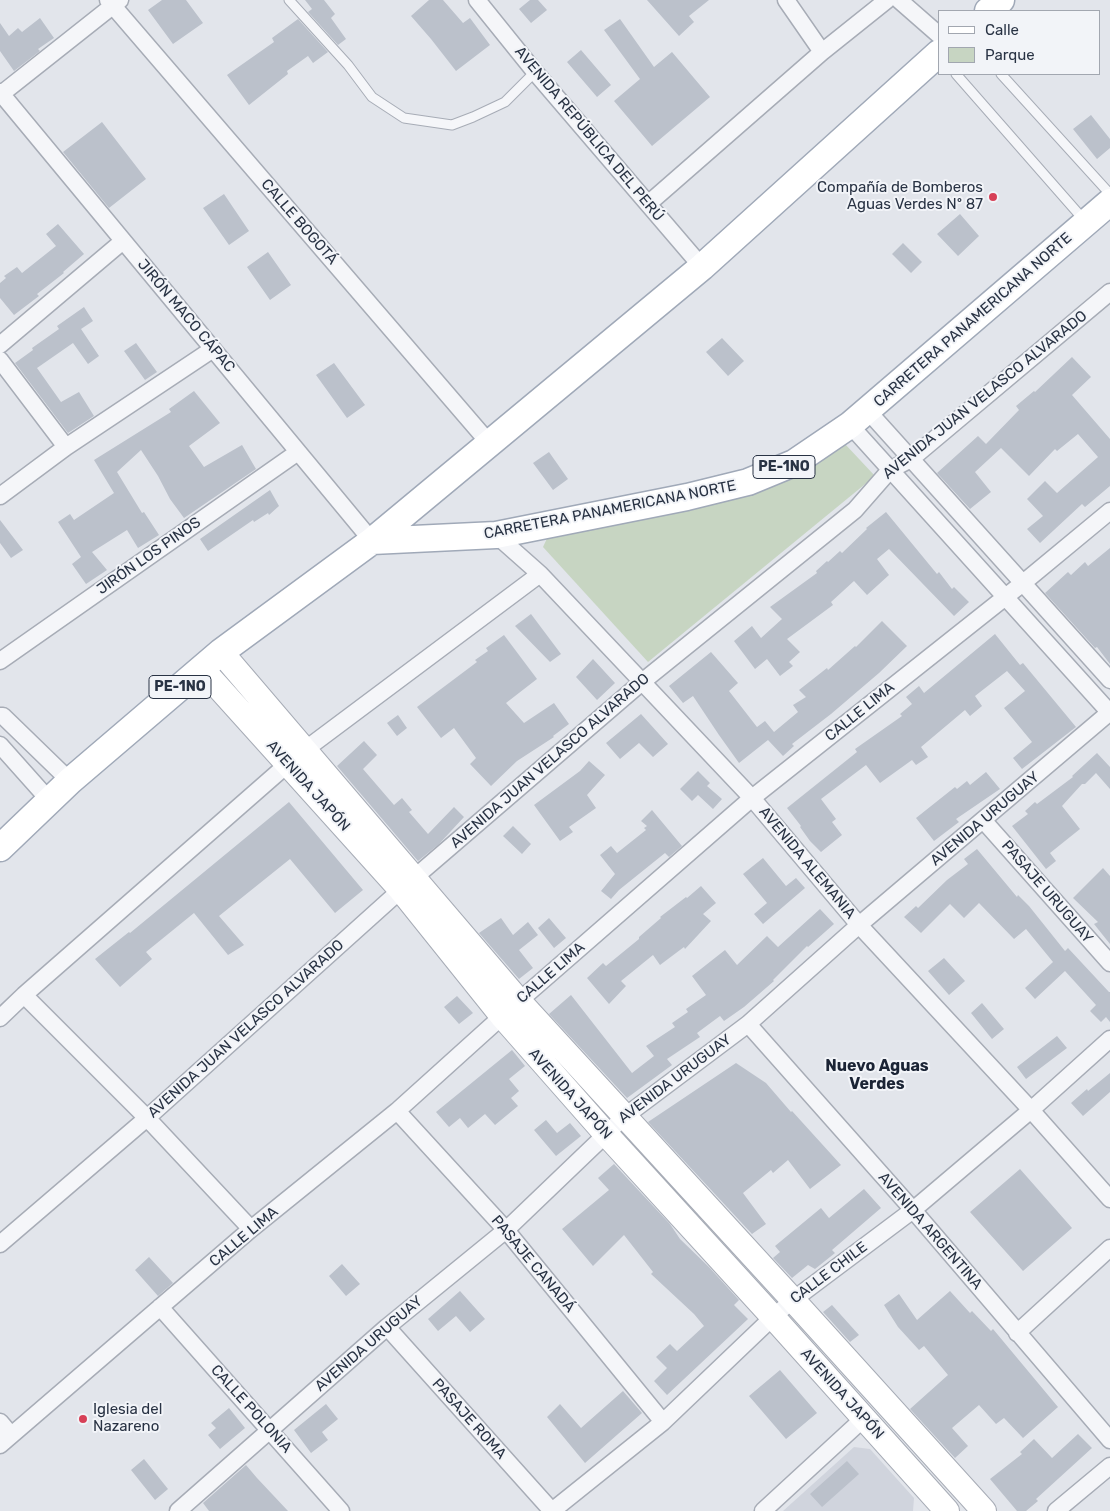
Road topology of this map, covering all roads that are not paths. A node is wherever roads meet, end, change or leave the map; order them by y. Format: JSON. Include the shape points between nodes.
{"nodes":[{"id":1,"x":289,"y":0,"type":"edge"},
{"id":2,"x":477,"y":0,"type":"edge"},
{"id":3,"x":786,"y":0,"type":"edge"},
{"id":4,"x":887,"y":0,"type":"edge"},
{"id":5,"x":899,"y":0,"type":"edge"},
{"id":6,"x":1001,"y":0,"type":"edge"},
{"id":7,"x":114,"y":2,"type":"edge"},
{"id":8,"x":989,"y":10,"type":"edge"},
{"id":9,"x":938,"y":48,"type":"edge"},
{"id":10,"x":938,"y":50,"type":"edge"},
{"id":11,"x":822,"y":52,"type":"junction"},
{"id":12,"x":536,"y":72,"type":"junction"},
{"id":13,"x":957,"y":75,"type":"edge"},
{"id":14,"x":1002,"y":75,"type":"edge"},
{"id":15,"x":1,"y":93,"type":"edge"},
{"id":16,"x":1110,"y":194,"type":"edge"},
{"id":17,"x":1110,"y":202,"type":"edge"},
{"id":18,"x":648,"y":204,"type":"junction"},
{"id":19,"x":1086,"y":222,"type":"junction"},
{"id":20,"x":123,"y":240,"type":"junction"},
{"id":21,"x":702,"y":267,"type":"junction"},
{"id":22,"x":1110,"y":292,"type":"edge"},
{"id":23,"x":0,"y":345,"type":"edge"},
{"id":24,"x":213,"y":349,"type":"junction"},
{"id":25,"x":0,"y":360,"type":"edge"},
{"id":26,"x":859,"y":418,"type":"junction"},
{"id":27,"x":490,"y":444,"type":"junction"},
{"id":28,"x":66,"y":447,"type":"junction"},
{"id":29,"x":298,"y":452,"type":"junction"},
{"id":30,"x":911,"y":459,"type":"junction"},
{"id":31,"x":890,"y":470,"type":"junction"},
{"id":32,"x":0,"y":496,"type":"edge"},
{"id":33,"x":1110,"y":511,"type":"edge"},
{"id":34,"x":496,"y":535,"type":"junction"},
{"id":35,"x":372,"y":541,"type":"junction"},
{"id":36,"x":540,"y":574,"type":"junction"},
{"id":37,"x":1023,"y":583,"type":"junction"},
{"id":38,"x":1005,"y":596,"type":"junction"},
{"id":39,"x":0,"y":661,"type":"edge"},
{"id":40,"x":212,"y":661,"type":"junction"},
{"id":41,"x":1110,"y":680,"type":"edge"},
{"id":42,"x":642,"y":682,"type":"junction"},
{"id":43,"x":1110,"y":712,"type":"edge"},
{"id":44,"x":0,"y":716,"type":"edge"},
{"id":45,"x":0,"y":745,"type":"edge"},
{"id":46,"x":296,"y":757,"type":"junction"},
{"id":47,"x":70,"y":781,"type":"junction"},
{"id":48,"x":752,"y":798,"type":"junction"},
{"id":49,"x":49,"y":800,"type":"junction"},
{"id":50,"x":983,"y":820,"type":"junction"},
{"id":51,"x":0,"y":848,"type":"edge"},
{"id":52,"x":408,"y":884,"type":"junction"},
{"id":53,"x":859,"y":925,"type":"junction"},
{"id":54,"x":1110,"y":964,"type":"edge"},
{"id":55,"x":24,"y":995,"type":"junction"},
{"id":56,"x":510,"y":1009,"type":"junction"},
{"id":57,"x":0,"y":1018,"type":"edge"},
{"id":58,"x":748,"y":1024,"type":"junction"},
{"id":59,"x":1110,"y":1039,"type":"edge"},
{"id":60,"x":1031,"y":1110,"type":"junction"},
{"id":61,"x":396,"y":1111,"type":"junction"},
{"id":62,"x":624,"y":1116,"type":"junction"},
{"id":63,"x":147,"y":1118,"type":"junction"},
{"id":64,"x":605,"y":1133,"type":"junction"},
{"id":65,"x":1110,"y":1199,"type":"edge"},
{"id":66,"x":913,"y":1210,"type":"junction"},
{"id":67,"x":252,"y":1229,"type":"junction"},
{"id":68,"x":506,"y":1230,"type":"junction"},
{"id":69,"x":0,"y":1244,"type":"edge"},
{"id":70,"x":1110,"y":1248,"type":"edge"},
{"id":71,"x":793,"y":1300,"type":"junction"},
{"id":72,"x":160,"y":1307,"type":"junction"},
{"id":73,"x":773,"y":1317,"type":"junction"},
{"id":74,"x":387,"y":1327,"type":"junction"},
{"id":75,"x":1017,"y":1332,"type":"junction"},
{"id":76,"x":864,"y":1420,"type":"junction"},
{"id":77,"x":0,"y":1422,"type":"edge"},
{"id":78,"x":663,"y":1422,"type":"junction"},
{"id":79,"x":270,"y":1430,"type":"junction"},
{"id":80,"x":6,"y":1440,"type":"edge"},
{"id":81,"x":1110,"y":1440,"type":"edge"},
{"id":82,"x":1110,"y":1466,"type":"edge"},
{"id":83,"x":178,"y":1511,"type":"edge"},
{"id":84,"x":341,"y":1511,"type":"edge"},
{"id":85,"x":552,"y":1511,"type":"edge"},
{"id":86,"x":763,"y":1511,"type":"edge"},
{"id":87,"x":947,"y":1511,"type":"edge"},
{"id":88,"x":984,"y":1511,"type":"edge"},
{"id":89,"x":1056,"y":1511,"type":"edge"}],
"edges":[{"from":1,"to":12,"type":"lane","via":[[372,97],[404,118],[452,125],[505,102]]},
{"from":2,"to":12,"type":"street","name":"AVENIDA REPÚBLICA DEL PERÚ"},
{"from":3,"to":11,"type":"street"},
{"from":4,"to":11,"type":"street"},
{"from":5,"to":9,"type":"street"},
{"from":6,"to":8,"type":"main road"},
{"from":7,"to":15,"type":"street"},
{"from":7,"to":27,"type":"street","name":"CALLE BOGOTÁ"},
{"from":10,"to":21,"type":"main road","number":"PE-1NO"},
{"from":11,"to":18,"type":"street"},
{"from":12,"to":18,"type":"street","name":"AVENIDA REPÚBLICA DEL PERÚ"},
{"from":13,"to":19,"type":"lane"},
{"from":14,"to":16,"type":"lane"},
{"from":15,"to":20,"type":"street","name":"JIRÓN MACO CÁPAC"},
{"from":17,"to":19,"type":"main road","name":"CARRETERA PANAMERICANA NORTE","number":"PE-1NO"},
{"from":18,"to":21,"type":"street","name":"AVENIDA REPÚBLICA DEL PERÚ"},
{"from":19,"to":26,"type":"main road","name":"CARRETERA PANAMERICANA NORTE","number":"PE-1NO"},
{"from":20,"to":23,"type":"street"},
{"from":20,"to":24,"type":"street","name":"JIRÓN MACO CÁPAC"},
{"from":21,"to":27,"type":"main road","number":"PE-1NO"},
{"from":22,"to":30,"type":"street","name":"AVENIDA JUAN VELASCO ALVARADO"},
{"from":24,"to":28,"type":"street"},
{"from":24,"to":29,"type":"street","name":"JIRÓN MACO CÁPAC"},
{"from":25,"to":28,"type":"street"},
{"from":26,"to":30,"type":"street"},
{"from":26,"to":31,"type":"street"},
{"from":26,"to":34,"type":"main road","name":"CARRETERA PANAMERICANA NORTE","number":"PE-1NO","via":[[794,463],[748,482]]},
{"from":27,"to":35,"type":"main road","number":"PE-1NO"},
{"from":28,"to":32,"type":"street"},
{"from":29,"to":35,"type":"street","name":"JIRÓN MACO CÁPAC"},
{"from":29,"to":39,"type":"street","name":"JIRÓN LOS PINOS"},
{"from":30,"to":31,"type":"street","name":"AVENIDA JUAN VELASCO ALVARADO"},
{"from":30,"to":37,"type":"street"},
{"from":31,"to":38,"type":"street"},
{"from":31,"to":42,"type":"street","name":"AVENIDA JUAN VELASCO ALVARADO","via":[[855,510]]},
{"from":33,"to":37,"type":"street","name":"CALLE LIMA"},
{"from":34,"to":35,"type":"main road","name":"CARRETERA PANAMERICANA NORTE","number":"PE-1NO"},
{"from":34,"to":36,"type":"street","name":"AVENIDA ALEMANIA"},
{"from":35,"to":40,"type":"main road","number":"PE-1NO"},
{"from":36,"to":42,"type":"street","name":"AVENIDA ALEMANIA"},
{"from":36,"to":46,"type":"street"},
{"from":37,"to":38,"type":"street","name":"CALLE LIMA"},
{"from":37,"to":41,"type":"street"},
{"from":38,"to":43,"type":"street"},
{"from":38,"to":48,"type":"street","name":"CALLE LIMA"},
{"from":40,"to":46,"type":"street"},
{"from":40,"to":47,"type":"main road","number":"PE-1NO"},
{"from":42,"to":48,"type":"street","name":"AVENIDA ALEMANIA"},
{"from":42,"to":52,"type":"street","name":"AVENIDA JUAN VELASCO ALVARADO"},
{"from":43,"to":50,"type":"street","name":"AVENIDA URUGUAY"},
{"from":44,"to":47,"type":"street"},
{"from":45,"to":49,"type":"street"},
{"from":46,"to":52,"type":"street"},
{"from":46,"to":55,"type":"street"},
{"from":47,"to":49,"type":"main road","number":"PE-1NO"},
{"from":48,"to":53,"type":"street","name":"AVENIDA ALEMANIA"},
{"from":48,"to":56,"type":"street","name":"CALLE LIMA"},
{"from":49,"to":51,"type":"main road","number":"PE-1NO"},
{"from":50,"to":53,"type":"street","name":"AVENIDA URUGUAY"},
{"from":50,"to":54,"type":"street","name":"PASAJE URUGUAY"},
{"from":52,"to":56,"type":"street"},
{"from":52,"to":63,"type":"street","name":"AVENIDA JUAN VELASCO ALVARADO"},
{"from":53,"to":58,"type":"street","name":"AVENIDA URUGUAY"},
{"from":53,"to":60,"type":"street","name":"AVENIDA ALEMANIA"},
{"from":55,"to":57,"type":"street"},
{"from":55,"to":63,"type":"street"},
{"from":56,"to":61,"type":"street","name":"CALLE LIMA"},
{"from":56,"to":62,"type":"street","name":"AVENIDA JAPÓN"},
{"from":56,"to":64,"type":"street","name":"AVENIDA JAPÓN"},
{"from":58,"to":62,"type":"street","name":"AVENIDA URUGUAY"},
{"from":58,"to":66,"type":"street","name":"AVENIDA ARGENTINA"},
{"from":59,"to":60,"type":"street","name":"CALLE CHILE"},
{"from":60,"to":65,"type":"street","name":"AVENIDA ALEMANIA"},
{"from":60,"to":66,"type":"street","name":"CALLE CHILE"},
{"from":61,"to":67,"type":"street","name":"CALLE LIMA"},
{"from":61,"to":68,"type":"street","name":"PASAJE CANADÁ"},
{"from":62,"to":64,"type":"street","name":"AVENIDA URUGUAY"},
{"from":62,"to":71,"type":"street","name":"AVENIDA JAPÓN"},
{"from":63,"to":67,"type":"street"},
{"from":63,"to":69,"type":"street","name":"AVENIDA JUAN VELASCO ALVARADO"},
{"from":64,"to":68,"type":"street","name":"AVENIDA URUGUAY"},
{"from":64,"to":73,"type":"street","name":"AVENIDA JAPÓN"},
{"from":66,"to":71,"type":"street","name":"CALLE CHILE"},
{"from":66,"to":75,"type":"street","name":"AVENIDA ARGENTINA"},
{"from":67,"to":72,"type":"street","name":"CALLE LIMA"},
{"from":68,"to":74,"type":"street","name":"AVENIDA URUGUAY"},
{"from":68,"to":78,"type":"street","name":"PASAJE CANADÁ"},
{"from":70,"to":75,"type":"street"},
{"from":71,"to":73,"type":"street","name":"CALLE CHILE"},
{"from":71,"to":88,"type":"street","name":"AVENIDA JAPÓN"},
{"from":72,"to":79,"type":"street","name":"CALLE POLONIA"},
{"from":72,"to":80,"type":"street","name":"CALLE LIMA"},
{"from":73,"to":76,"type":"street","name":"AVENIDA JAPÓN"},
{"from":73,"to":78,"type":"street","name":"CALLE CHILE"},
{"from":74,"to":79,"type":"street","name":"AVENIDA URUGUAY"},
{"from":74,"to":85,"type":"street","name":"PASAJE ROMA"},
{"from":75,"to":81,"type":"street","name":"AVENIDA ARGENTINA"},
{"from":76,"to":86,"type":"street"},
{"from":76,"to":87,"type":"street","name":"AVENIDA JAPÓN"},
{"from":77,"to":80,"type":"street"},
{"from":78,"to":85,"type":"street","name":"CALLE CHILE"},
{"from":79,"to":83,"type":"street","name":"AVENIDA URUGUAY"},
{"from":79,"to":84,"type":"street","name":"CALLE POLONIA"},
{"from":82,"to":89,"type":"street"}]}
